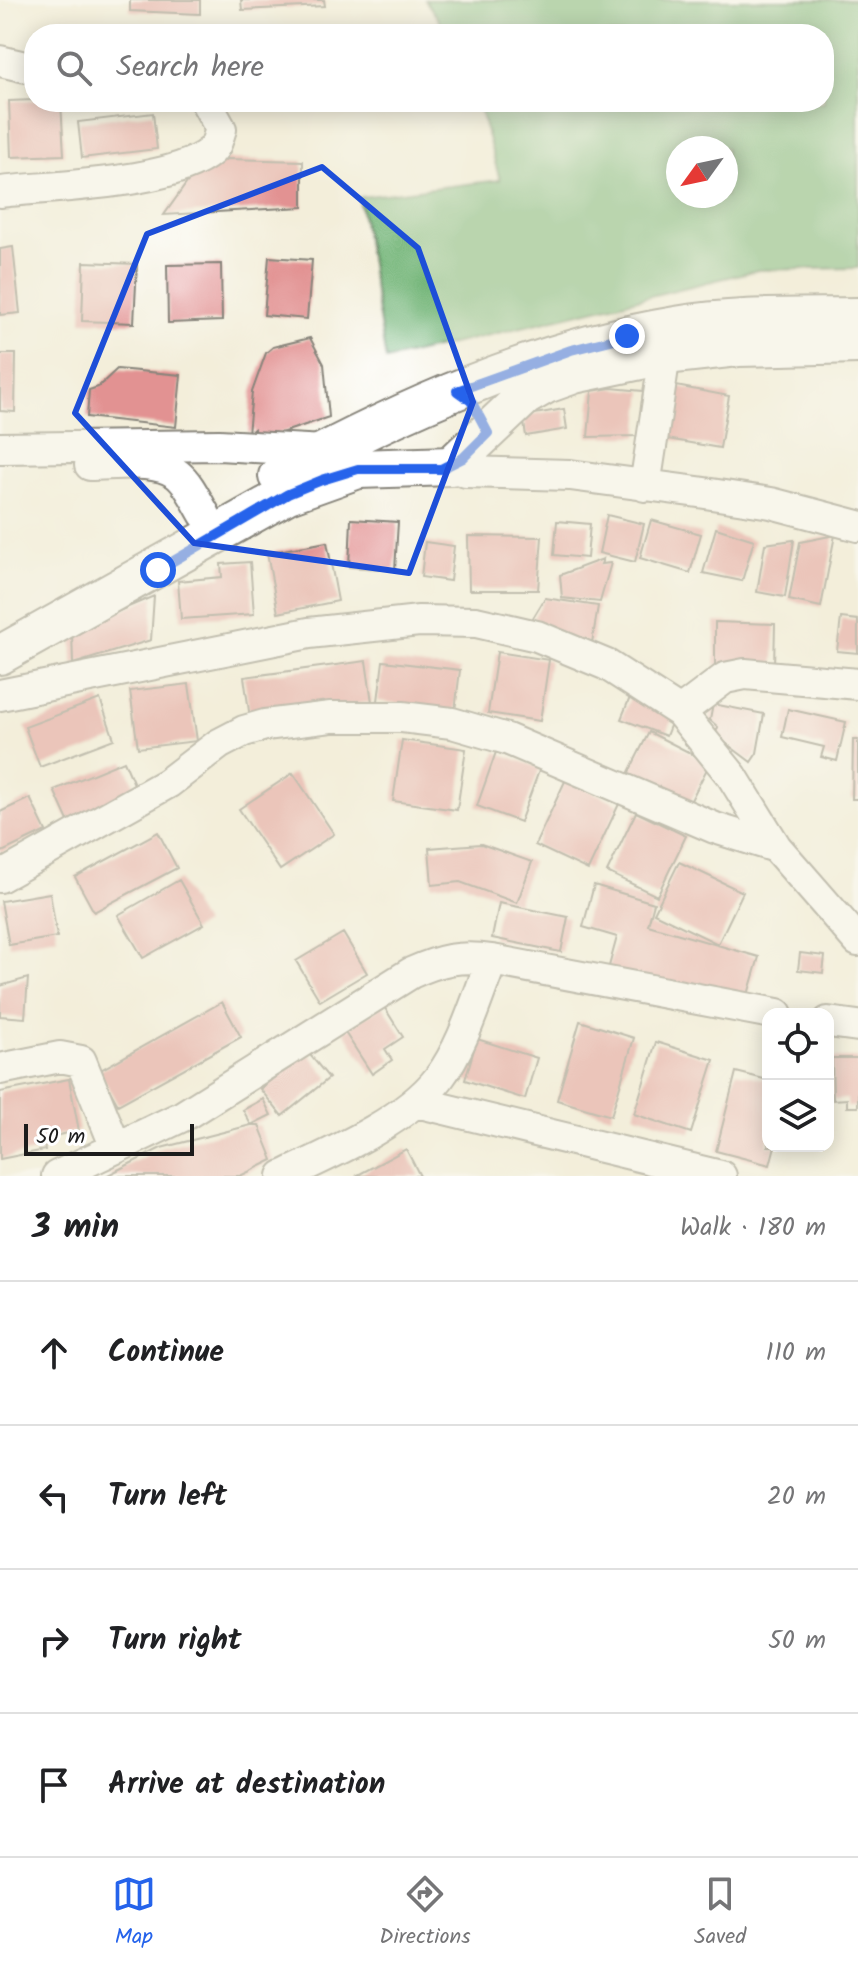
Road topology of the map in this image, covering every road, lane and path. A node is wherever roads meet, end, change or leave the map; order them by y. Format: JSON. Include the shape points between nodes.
{"nodes":[{"id":1,"x":0,"y":61,"type":"edge"},
{"id":2,"x":24,"y":67,"type":"edge"},
{"id":3,"x":212,"y":112,"type":"edge"},
{"id":4,"x":0,"y":192,"type":"edge"},
{"id":5,"x":858,"y":317,"type":"edge"},
{"id":6,"x":858,"y":344,"type":"edge"},
{"id":7,"x":665,"y":355,"type":"junction"},
{"id":8,"x":457,"y":391,"type":"junction"},
{"id":9,"x":488,"y":433,"type":"junction"},
{"id":10,"x":0,"y":448,"type":"edge"},
{"id":11,"x":324,"y":451,"type":"junction"},
{"id":12,"x":0,"y":463,"type":"edge"},
{"id":13,"x":451,"y":466,"type":"junction"},
{"id":14,"x":645,"y":486,"type":"junction"},
{"id":15,"x":205,"y":515,"type":"junction"},
{"id":16,"x":858,"y":526,"type":"edge"},
{"id":17,"x":0,"y":630,"type":"edge"},
{"id":18,"x":0,"y":655,"type":"edge"},
{"id":19,"x":858,"y":684,"type":"edge"},
{"id":20,"x":0,"y":695,"type":"edge"},
{"id":21,"x":680,"y":712,"type":"junction"},
{"id":22,"x":776,"y":847,"type":"junction"},
{"id":23,"x":0,"y":877,"type":"edge"},
{"id":24,"x":858,"y":941,"type":"edge"},
{"id":25,"x":492,"y":960,"type":"junction"},
{"id":26,"x":762,"y":1011,"type":"edge"},
{"id":27,"x":834,"y":1023,"type":"edge"},
{"id":28,"x":858,"y":1026,"type":"edge"},
{"id":29,"x":0,"y":1069,"type":"edge"},
{"id":30,"x":416,"y":1102,"type":"junction"},
{"id":31,"x":116,"y":1148,"type":"junction"},
{"id":32,"x":58,"y":1176,"type":"edge"},
{"id":33,"x":283,"y":1176,"type":"edge"},
{"id":34,"x":721,"y":1176,"type":"edge"}],
"edges":[{"from":1,"to":2,"type":"street"},
{"from":3,"to":4,"type":"street","via":[[221,129],[214,149],[194,163],[163,174]]},
{"from":5,"to":8,"type":"main road","via":[[741,318],[676,326],[571,350]]},
{"from":6,"to":7,"type":"main road"},
{"from":7,"to":9,"type":"main road","via":[[546,384],[511,407]]},
{"from":7,"to":14,"type":"street"},
{"from":8,"to":9,"type":"main road","via":[[471,401]]},
{"from":8,"to":11,"type":"main road"},
{"from":9,"to":13,"type":"main road"},
{"from":10,"to":11,"type":"street","via":[[219,445]]},
{"from":11,"to":15,"type":"main road"},
{"from":12,"to":15,"type":"street","via":[[170,470]]},
{"from":13,"to":14,"type":"street","via":[[466,472],[570,475]]},
{"from":13,"to":18,"type":"main road","via":[[358,469],[288,494]]},
{"from":14,"to":16,"type":"street","via":[[771,503]]},
{"from":15,"to":17,"type":"main road"},
{"from":19,"to":21,"type":"street","via":[[745,674],[725,678]]},
{"from":20,"to":21,"type":"street","via":[[309,633],[419,621],[476,622],[537,636],[607,665]]},
{"from":21,"to":22,"type":"street","via":[[732,776]]},
{"from":22,"to":23,"type":"street","via":[[715,828],[507,739],[452,723],[331,717],[244,731],[168,783]]},
{"from":22,"to":24,"type":"street"},
{"from":25,"to":26,"type":"street"},
{"from":25,"to":30,"type":"street","via":[[440,1077]]},
{"from":25,"to":31,"type":"street","via":[[461,955],[411,973],[257,1073]]},
{"from":27,"to":28,"type":"street"},
{"from":29,"to":31,"type":"street","via":[[60,1057],[81,1061]]},
{"from":30,"to":33,"type":"street"},
{"from":30,"to":34,"type":"street"},
{"from":31,"to":32,"type":"street"}]}
